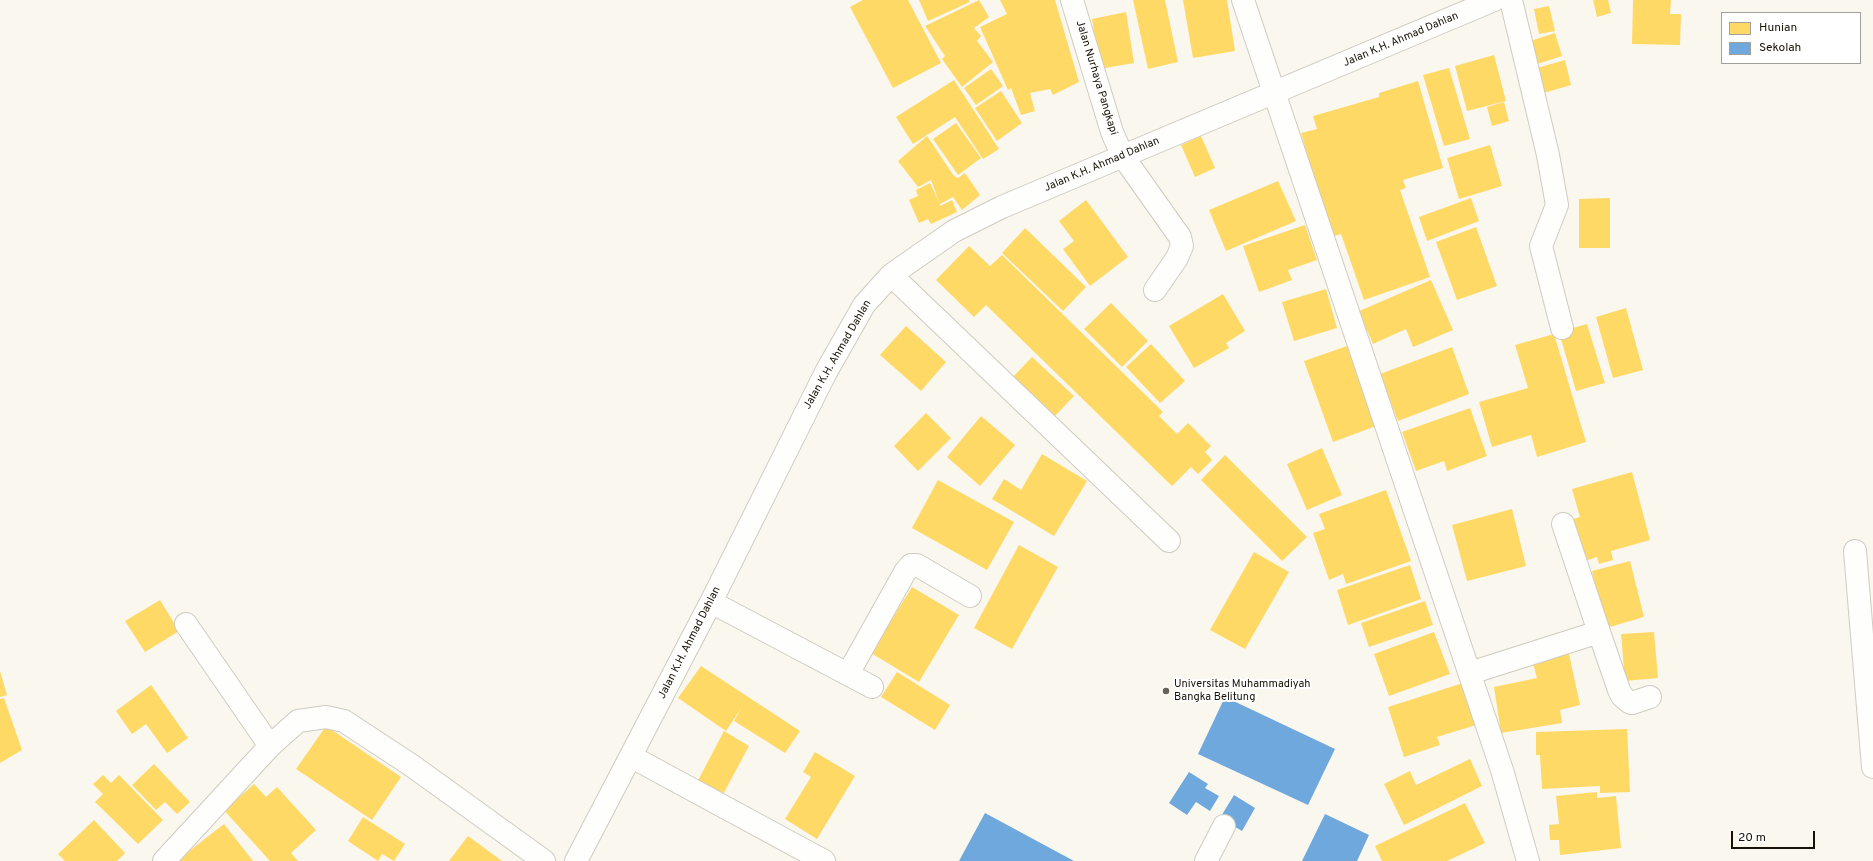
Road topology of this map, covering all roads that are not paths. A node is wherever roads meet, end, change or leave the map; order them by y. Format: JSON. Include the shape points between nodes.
{"nodes":[{"id":1,"x":1072,"y":0,"type":"edge"},
{"id":2,"x":1243,"y":0,"type":"edge"},
{"id":3,"x":1494,"y":0,"type":"edge"},
{"id":4,"x":1512,"y":0,"type":"edge"},
{"id":5,"x":1274,"y":92,"type":"junction"},
{"id":6,"x":1122,"y":156,"type":"junction"},
{"id":7,"x":891,"y":275,"type":"junction"},
{"id":8,"x":1155,"y":290,"type":"dead end"},
{"id":9,"x":1562,"y":328,"type":"dead end"},
{"id":10,"x":1563,"y":524,"type":"dead end"},
{"id":11,"x":1169,"y":541,"type":"dead end"},
{"id":12,"x":1855,"y":551,"type":"dead end"},
{"id":13,"x":970,"y":596,"type":"dead end"},
{"id":14,"x":1866,"y":598,"type":"edge"},
{"id":15,"x":711,"y":602,"type":"junction"},
{"id":16,"x":186,"y":624,"type":"dead end"},
{"id":17,"x":1599,"y":632,"type":"junction"},
{"id":18,"x":848,"y":674,"type":"junction"},
{"id":19,"x":1470,"y":674,"type":"junction"},
{"id":20,"x":872,"y":687,"type":"dead end"},
{"id":21,"x":1650,"y":698,"type":"dead end"},
{"id":22,"x":270,"y":746,"type":"junction"},
{"id":23,"x":632,"y":757,"type":"junction"},
{"id":24,"x":1873,"y":767,"type":"edge"},
{"id":25,"x":1224,"y":826,"type":"dead end"},
{"id":26,"x":164,"y":861,"type":"edge"},
{"id":27,"x":544,"y":861,"type":"edge"},
{"id":28,"x":576,"y":861,"type":"edge"},
{"id":29,"x":824,"y":861,"type":"edge"},
{"id":30,"x":1206,"y":861,"type":"edge"},
{"id":31,"x":1528,"y":861,"type":"edge"}],
"edges":[{"from":1,"to":6,"type":"street","name":"Jalan Nurhaya Pangkapi","via":[[1112,132]]},
{"from":2,"to":5,"type":"street"},
{"from":3,"to":5,"type":"street","name":"Jalan K.H. Ahmad Dahlan"},
{"from":4,"to":9,"type":"street","via":[[1557,205],[1541,246]]},
{"from":5,"to":6,"type":"street","name":"Jalan K.H. Ahmad Dahlan"},
{"from":5,"to":19,"type":"street"},
{"from":6,"to":7,"type":"street","name":"Jalan K.H. Ahmad Dahlan","via":[[1002,207],[954,231]]},
{"from":6,"to":8,"type":"street","name":"Jalan Nurhaya Pangkapi","via":[[1180,237],[1182,246],[1177,258]]},
{"from":7,"to":11,"type":"street"},
{"from":7,"to":15,"type":"street","name":"Jalan K.H. Ahmad Dahlan","via":[[864,305],[826,372]]},
{"from":10,"to":17,"type":"street"},
{"from":12,"to":14,"type":"street"},
{"from":13,"to":18,"type":"street","via":[[917,565],[911,565]]},
{"from":14,"to":24,"type":"street"},
{"from":15,"to":18,"type":"street"},
{"from":15,"to":23,"type":"street","name":"Jalan K.H. Ahmad Dahlan"},
{"from":16,"to":22,"type":"street"},
{"from":17,"to":19,"type":"street"},
{"from":17,"to":21,"type":"street","via":[[1622,696],[1629,702]]},
{"from":18,"to":20,"type":"street"},
{"from":19,"to":31,"type":"street","via":[[1502,770]]},
{"from":22,"to":26,"type":"street"},
{"from":22,"to":27,"type":"street","via":[[298,721],[326,717],[344,721],[412,765]]},
{"from":23,"to":28,"type":"street","name":"Jalan K.H. Ahmad Dahlan"},
{"from":23,"to":29,"type":"street"},
{"from":25,"to":30,"type":"street"}]}
